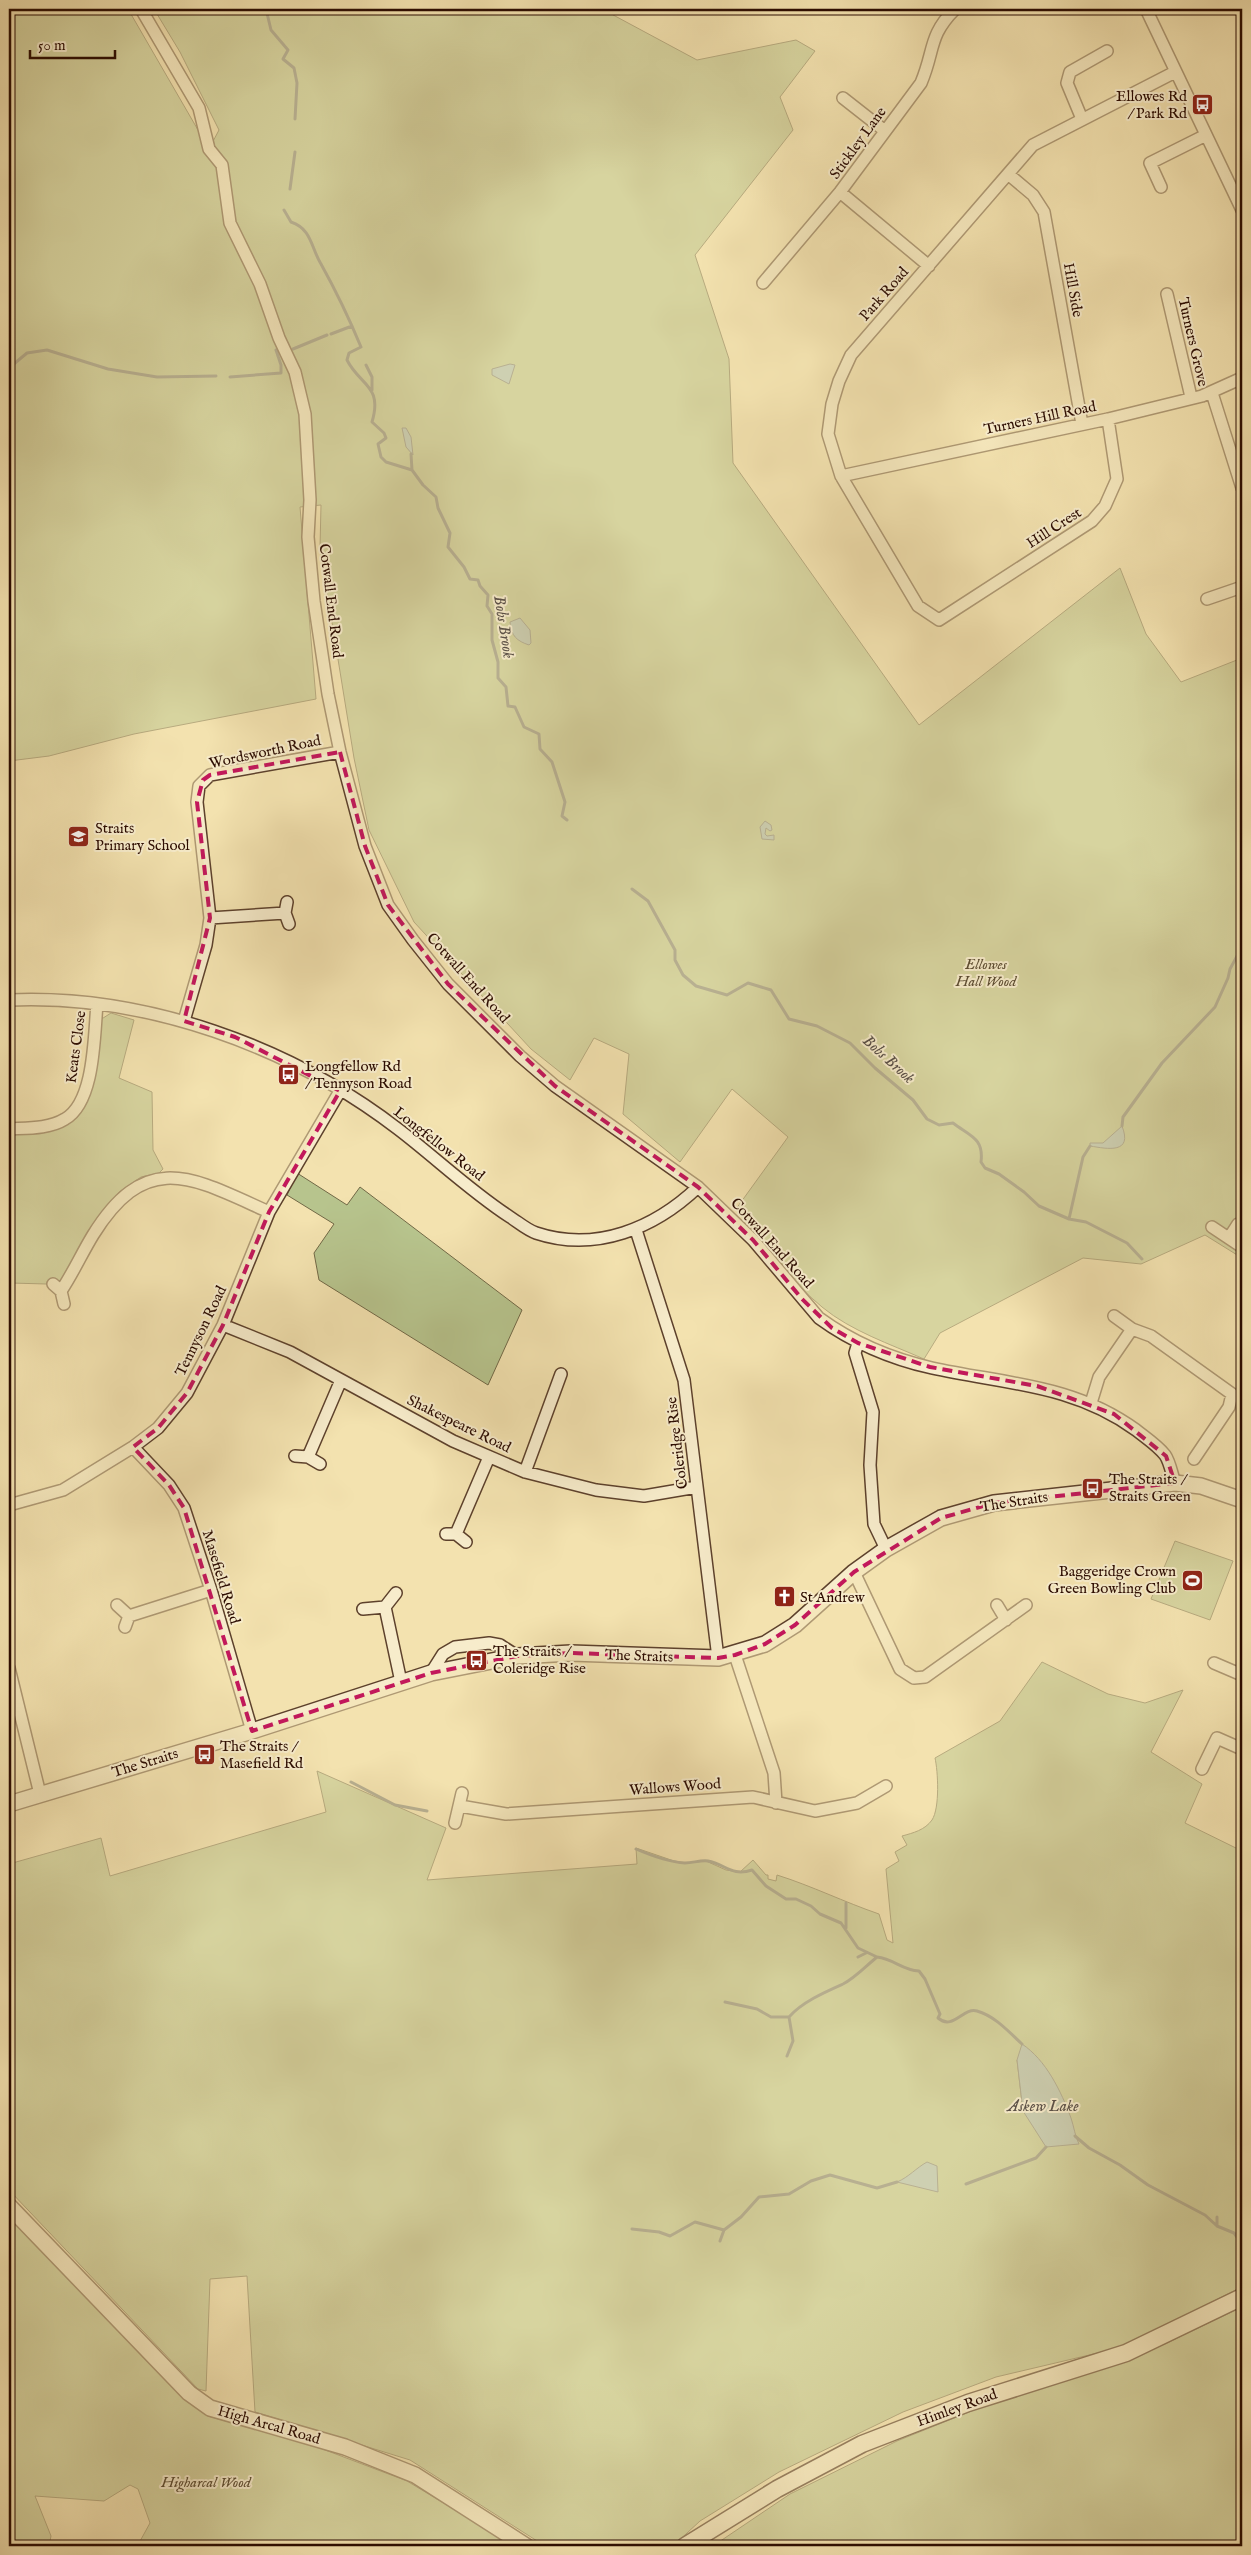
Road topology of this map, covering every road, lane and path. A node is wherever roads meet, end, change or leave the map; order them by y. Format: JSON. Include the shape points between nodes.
{"nodes":[{"id":1,"x":141,"y":9,"type":"edge"},
{"id":2,"x":955,"y":9,"type":"edge"},
{"id":3,"x":1146,"y":9,"type":"edge"},
{"id":4,"x":1107,"y":51,"type":"dead end"},
{"id":5,"x":1175,"y":72,"type":"junction"},
{"id":6,"x":842,"y":98,"type":"dead end"},
{"id":7,"x":1082,"y":119,"type":"junction"},
{"id":8,"x":885,"y":131,"type":"junction"},
{"id":9,"x":1206,"y":135,"type":"junction"},
{"id":10,"x":1008,"y":174,"type":"junction"},
{"id":11,"x":1161,"y":187,"type":"dead end"},
{"id":12,"x":840,"y":192,"type":"junction"},
{"id":13,"x":1242,"y":210,"type":"edge"},
{"id":14,"x":929,"y":266,"type":"junction"},
{"id":15,"x":763,"y":283,"type":"dead end"},
{"id":16,"x":1167,"y":294,"type":"dead end"},
{"id":17,"x":1242,"y":378,"type":"edge"},
{"id":18,"x":1212,"y":393,"type":"junction"},
{"id":19,"x":1191,"y":397,"type":"junction"},
{"id":20,"x":1108,"y":419,"type":"junction"},
{"id":21,"x":1082,"y":424,"type":"junction"},
{"id":22,"x":841,"y":476,"type":"junction"},
{"id":23,"x":1242,"y":488,"type":"edge"},
{"id":24,"x":1242,"y":587,"type":"edge"},
{"id":25,"x":1207,"y":599,"type":"dead end"},
{"id":26,"x":939,"y":620,"type":"joint"},
{"id":27,"x":340,"y":752,"type":"junction"},
{"id":28,"x":287,"y":913,"type":"dead end"},
{"id":29,"x":210,"y":918,"type":"junction"},
{"id":30,"x":9,"y":1000,"type":"edge"},
{"id":31,"x":97,"y":1004,"type":"junction"},
{"id":32,"x":184,"y":1021,"type":"junction"},
{"id":33,"x":340,"y":1090,"type":"junction"},
{"id":34,"x":9,"y":1129,"type":"edge"},
{"id":35,"x":698,"y":1187,"type":"junction"},
{"id":36,"x":269,"y":1212,"type":"junction"},
{"id":37,"x":1238,"y":1224,"type":"dead end"},
{"id":38,"x":1212,"y":1227,"type":"dead end"},
{"id":39,"x":636,"y":1230,"type":"junction"},
{"id":40,"x":1229,"y":1238,"type":"junction"},
{"id":41,"x":1242,"y":1248,"type":"edge"},
{"id":42,"x":64,"y":1304,"type":"dead end"},
{"id":43,"x":1114,"y":1316,"type":"dead end"},
{"id":44,"x":223,"y":1324,"type":"junction"},
{"id":45,"x":1132,"y":1328,"type":"junction"},
{"id":46,"x":858,"y":1343,"type":"junction"},
{"id":47,"x":561,"y":1374,"type":"dead end"},
{"id":48,"x":341,"y":1380,"type":"junction"},
{"id":49,"x":1091,"y":1404,"type":"junction"},
{"id":50,"x":133,"y":1447,"type":"junction"},
{"id":51,"x":295,"y":1456,"type":"dead end"},
{"id":52,"x":488,"y":1456,"type":"junction"},
{"id":53,"x":308,"y":1457,"type":"junction"},
{"id":54,"x":1194,"y":1459,"type":"dead end"},
{"id":55,"x":320,"y":1464,"type":"dead end"},
{"id":56,"x":525,"y":1472,"type":"junction"},
{"id":57,"x":1176,"y":1483,"type":"junction"},
{"id":58,"x":697,"y":1487,"type":"junction"},
{"id":59,"x":1242,"y":1500,"type":"edge"},
{"id":60,"x":9,"y":1505,"type":"edge"},
{"id":61,"x":466,"y":1542,"type":"dead end"},
{"id":62,"x":886,"y":1549,"type":"junction"},
{"id":63,"x":854,"y":1572,"type":"junction"},
{"id":64,"x":211,"y":1590,"type":"junction"},
{"id":65,"x":396,"y":1593,"type":"dead end"},
{"id":66,"x":117,"y":1605,"type":"dead end"},
{"id":67,"x":997,"y":1605,"type":"dead end"},
{"id":68,"x":1026,"y":1605,"type":"dead end"},
{"id":69,"x":385,"y":1607,"type":"junction"},
{"id":70,"x":363,"y":1609,"type":"dead end"},
{"id":71,"x":129,"y":1616,"type":"junction"},
{"id":72,"x":1006,"y":1620,"type":"junction"},
{"id":73,"x":125,"y":1627,"type":"dead end"},
{"id":74,"x":735,"y":1655,"type":"junction"},
{"id":75,"x":517,"y":1656,"type":"junction"},
{"id":76,"x":718,"y":1658,"type":"junction"},
{"id":77,"x":1214,"y":1663,"type":"dead end"},
{"id":78,"x":9,"y":1668,"type":"edge"},
{"id":79,"x":431,"y":1673,"type":"junction"},
{"id":80,"x":1242,"y":1675,"type":"edge"},
{"id":81,"x":401,"y":1682,"type":"junction"},
{"id":82,"x":252,"y":1732,"type":"junction"},
{"id":83,"x":1242,"y":1749,"type":"edge"},
{"id":84,"x":1202,"y":1769,"type":"dead end"},
{"id":85,"x":886,"y":1786,"type":"dead end"},
{"id":86,"x":462,"y":1793,"type":"dead end"},
{"id":87,"x":40,"y":1794,"type":"junction"},
{"id":88,"x":776,"y":1803,"type":"junction"},
{"id":89,"x":9,"y":1804,"type":"edge"},
{"id":90,"x":460,"y":1806,"type":"junction"},
{"id":91,"x":455,"y":1823,"type":"dead end"},
{"id":92,"x":9,"y":2206,"type":"edge"},
{"id":93,"x":1242,"y":2297,"type":"edge"},
{"id":94,"x":526,"y":2546,"type":"edge"},
{"id":95,"x":685,"y":2546,"type":"edge"}],
"edges":[{"from":1,"to":27,"type":"street","name":"Cotwall End Road","via":[[199,108],[209,149],[222,165],[230,223],[260,284],[295,372],[305,414],[310,500],[308,537],[314,601]]},
{"from":2,"to":8,"type":"street","name":"Stickley Lane","via":[[933,38],[921,83]]},
{"from":3,"to":5,"type":"street"},
{"from":4,"to":7,"type":"street","via":[[1070,72],[1067,83]]},
{"from":5,"to":7,"type":"street","name":"Park Road"},
{"from":5,"to":9,"type":"street"},
{"from":6,"to":8,"type":"street"},
{"from":7,"to":10,"type":"street","name":"Park Road","via":[[1033,145]]},
{"from":8,"to":12,"type":"street","name":"Stickley Lane"},
{"from":9,"to":11,"type":"street","via":[[1150,163]]},
{"from":9,"to":13,"type":"street"},
{"from":10,"to":14,"type":"street","name":"Park Road"},
{"from":10,"to":21,"type":"street","name":"Hill Side","via":[[1033,196],[1044,212]]},
{"from":12,"to":14,"type":"street"},
{"from":12,"to":15,"type":"street","name":"Stickley Lane"},
{"from":14,"to":22,"type":"street","name":"Park Road","via":[[851,355],[839,381],[828,434]]},
{"from":16,"to":19,"type":"street","name":"Turners Grove"},
{"from":17,"to":18,"type":"street","name":"Turners Hill Road"},
{"from":18,"to":19,"type":"street","name":"Turners Hill Road"},
{"from":18,"to":23,"type":"street"},
{"from":19,"to":20,"type":"street","name":"Turners Hill Road"},
{"from":20,"to":21,"type":"street","name":"Turners Hill Road"},
{"from":20,"to":26,"type":"street","name":"Hill Crest","via":[[1117,479],[1105,506],[1092,521]]},
{"from":21,"to":22,"type":"street","name":"Turners Hill Road"},
{"from":22,"to":26,"type":"street","name":"Park Road","via":[[918,606]]},
{"from":24,"to":25,"type":"street"},
{"from":27,"to":29,"type":"street","name":"Wordsworth Road","via":[[210,776],[199,786],[197,802]]},
{"from":27,"to":35,"type":"street","name":"Cotwall End Road","via":[[365,846],[388,905],[448,984],[555,1086]]},
{"from":28,"to":29,"type":"street"},
{"from":29,"to":32,"type":"street","name":"Wordsworth Road","via":[[206,945]]},
{"from":30,"to":31,"type":"street","name":"Longfellow Road","via":[[46,999]]},
{"from":31,"to":32,"type":"street","name":"Longfellow Road"},
{"from":31,"to":34,"type":"street","name":"Keats Close","via":[[88,1085],[79,1105],[70,1116],[57,1123]]},
{"from":32,"to":33,"type":"street","name":"Longfellow Road","via":[[235,1037]]},
{"from":33,"to":36,"type":"street","name":"Tennyson Road"},
{"from":33,"to":39,"type":"street","name":"Longfellow Road","via":[[396,1128],[484,1199],[535,1233],[574,1241]]},
{"from":35,"to":39,"type":"street","name":"Longfellow Road","via":[[673,1210]]},
{"from":35,"to":46,"type":"street","name":"Cotwall End Road","via":[[753,1240],[819,1318]]},
{"from":36,"to":42,"type":"street","via":[[188,1179],[169,1177],[147,1182],[121,1196],[57,1288]]},
{"from":36,"to":44,"type":"street","name":"Tennyson Road"},
{"from":37,"to":40,"type":"street"},
{"from":38,"to":40,"type":"street"},
{"from":39,"to":58,"type":"street","name":"Coleridge Rise","via":[[684,1380]]},
{"from":40,"to":41,"type":"street"},
{"from":43,"to":45,"type":"street"},
{"from":44,"to":48,"type":"street","name":"Shakespeare Road","via":[[290,1352]]},
{"from":44,"to":50,"type":"street","name":"Tennyson Road","via":[[187,1393],[158,1428]]},
{"from":45,"to":49,"type":"street","via":[[1099,1377]]},
{"from":45,"to":54,"type":"street","via":[[1151,1336],[1232,1394],[1229,1407]]},
{"from":46,"to":49,"type":"street","name":"Cotwall End Road","via":[[930,1367],[1037,1386]]},
{"from":46,"to":62,"type":"street","via":[[855,1353],[873,1412],[870,1465],[874,1524]]},
{"from":47,"to":56,"type":"street"},
{"from":48,"to":52,"type":"street","name":"Shakespeare Road","via":[[453,1441]]},
{"from":48,"to":53,"type":"street"},
{"from":49,"to":57,"type":"street","name":"Cotwall End Road","via":[[1114,1414],[1153,1443],[1166,1456]]},
{"from":50,"to":60,"type":"street","name":"Tennyson Road","via":[[63,1490]]},
{"from":50,"to":64,"type":"street","name":"Masefield Road","via":[[178,1498]]},
{"from":51,"to":53,"type":"street"},
{"from":52,"to":56,"type":"street","name":"Shakespeare Road"},
{"from":52,"to":61,"type":"street","via":[[451,1534]]},
{"from":53,"to":55,"type":"street"},
{"from":56,"to":58,"type":"street","name":"Shakespeare Road","via":[[596,1490],[644,1496]]},
{"from":57,"to":59,"type":"street","name":"The Straits","via":[[1201,1486]]},
{"from":57,"to":62,"type":"street","name":"The Straits","via":[[994,1503],[941,1518]]},
{"from":58,"to":76,"type":"street","name":"Coleridge Rise"},
{"from":62,"to":63,"type":"street","name":"The Straits"},
{"from":63,"to":72,"type":"street","via":[[900,1669],[914,1678],[925,1677]]},
{"from":63,"to":74,"type":"street","name":"The Straits","via":[[796,1625],[765,1644]]},
{"from":64,"to":71,"type":"street"},
{"from":64,"to":82,"type":"street","name":"Masefield Road"},
{"from":65,"to":69,"type":"street"},
{"from":66,"to":71,"type":"street"},
{"from":67,"to":72,"type":"street"},
{"from":68,"to":72,"type":"street"},
{"from":69,"to":70,"type":"street"},
{"from":69,"to":81,"type":"street"},
{"from":71,"to":73,"type":"street"},
{"from":74,"to":76,"type":"street","name":"The Straits"},
{"from":74,"to":88,"type":"street","via":[[774,1773]]},
{"from":75,"to":76,"type":"street","name":"The Straits","via":[[572,1653]]},
{"from":75,"to":79,"type":"street","name":"The Straits"},
{"from":75,"to":79,"type":"street","via":[[500,1645],[489,1643],[455,1647],[443,1654]]},
{"from":77,"to":80,"type":"street"},
{"from":78,"to":87,"type":"street"},
{"from":79,"to":81,"type":"street","name":"The Straits"},
{"from":81,"to":82,"type":"street","name":"The Straits"},
{"from":82,"to":87,"type":"street","name":"The Straits"},
{"from":83,"to":84,"type":"street","via":[[1217,1738]]},
{"from":85,"to":88,"type":"street","name":"Wallows Wood","via":[[858,1803],[815,1811]]},
{"from":86,"to":90,"type":"street"},
{"from":87,"to":89,"type":"street","name":"The Straits"},
{"from":88,"to":90,"type":"street","name":"Wallows Wood","via":[[753,1797],[506,1814]]},
{"from":90,"to":91,"type":"street"},
{"from":92,"to":94,"type":"street","name":"High Arcal Road","via":[[189,2393],[210,2408],[345,2447],[415,2475]]},
{"from":93,"to":95,"type":"main road","name":"Himley Road","via":[[1126,2353],[968,2402],[862,2444],[748,2506]]}]}
